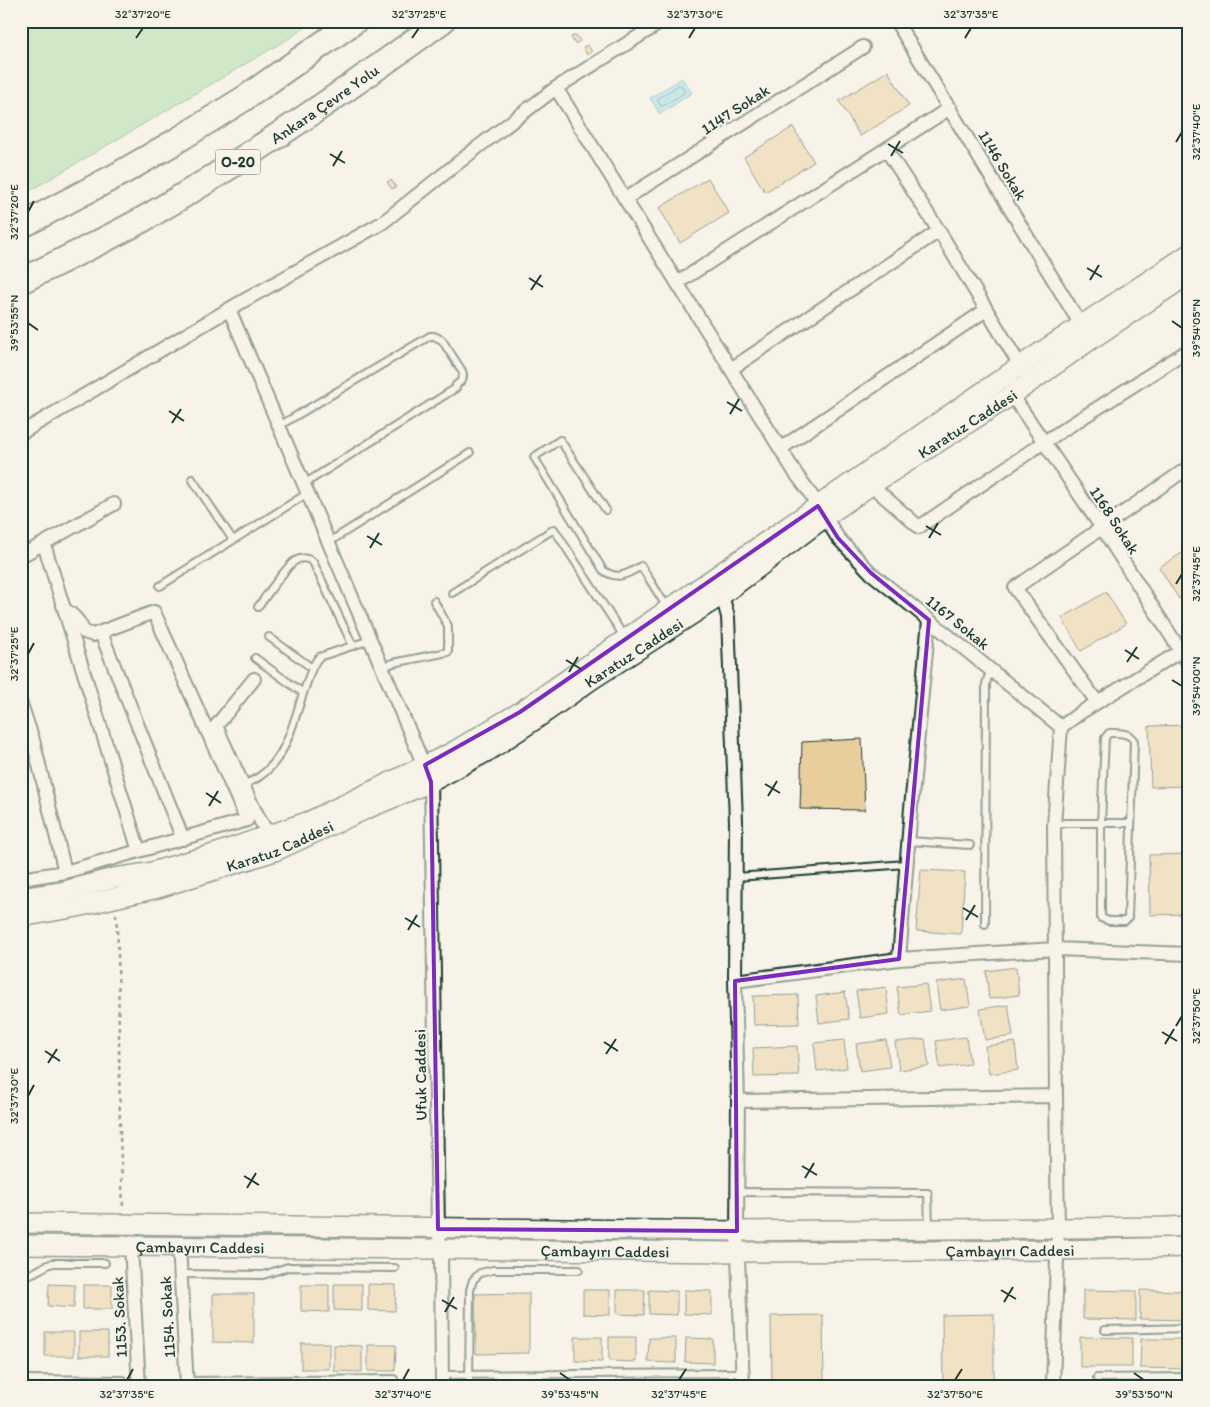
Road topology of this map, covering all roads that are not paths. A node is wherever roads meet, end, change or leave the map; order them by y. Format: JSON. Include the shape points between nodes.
{"nodes":[{"id":1,"x":355,"y":21,"type":"edge"},
{"id":2,"x":442,"y":21,"type":"edge"},
{"id":3,"x":663,"y":21,"type":"edge"},
{"id":4,"x":896,"y":21,"type":"edge"},
{"id":5,"x":863,"y":47,"type":"dead end"},
{"id":6,"x":556,"y":88,"type":"junction"},
{"id":7,"x":950,"y":108,"type":"junction"},
{"id":8,"x":886,"y":149,"type":"junction"},
{"id":9,"x":625,"y":199,"type":"junction"},
{"id":10,"x":21,"y":226,"type":"edge"},
{"id":11,"x":939,"y":231,"type":"junction"},
{"id":12,"x":1189,"y":254,"type":"edge"},
{"id":13,"x":1189,"y":274,"type":"edge"},
{"id":14,"x":21,"y":281,"type":"edge"},
{"id":15,"x":677,"y":283,"type":"junction"},
{"id":16,"x":229,"y":310,"type":"junction"},
{"id":17,"x":986,"y":310,"type":"junction"},
{"id":18,"x":1081,"y":325,"type":"junction"},
{"id":19,"x":1189,"y":350,"type":"edge"},
{"id":20,"x":731,"y":369,"type":"junction"},
{"id":21,"x":1026,"y":374,"type":"junction"},
{"id":22,"x":1012,"y":395,"type":"junction"},
{"id":23,"x":279,"y":426,"type":"junction"},
{"id":24,"x":21,"y":433,"type":"edge"},
{"id":25,"x":1044,"y":442,"type":"junction"},
{"id":26,"x":780,"y":448,"type":"junction"},
{"id":27,"x":470,"y":453,"type":"dead end"},
{"id":28,"x":1189,"y":467,"type":"edge"},
{"id":29,"x":192,"y":479,"type":"dead end"},
{"id":30,"x":871,"y":486,"type":"junction"},
{"id":31,"x":306,"y":488,"type":"junction"},
{"id":32,"x":114,"y":504,"type":"dead end"},
{"id":33,"x":606,"y":510,"type":"dead end"},
{"id":34,"x":821,"y":512,"type":"junction"},
{"id":35,"x":1102,"y":528,"type":"junction"},
{"id":36,"x":233,"y":540,"type":"junction"},
{"id":37,"x":329,"y":542,"type":"junction"},
{"id":38,"x":44,"y":544,"type":"junction"},
{"id":39,"x":21,"y":556,"type":"edge"},
{"id":40,"x":160,"y":586,"type":"dead end"},
{"id":41,"x":452,"y":593,"type":"dead end"},
{"id":42,"x":722,"y":595,"type":"junction"},
{"id":43,"x":434,"y":601,"type":"dead end"},
{"id":44,"x":258,"y":607,"type":"dead end"},
{"id":45,"x":64,"y":609,"type":"junction"},
{"id":46,"x":668,"y":609,"type":"junction"},
{"id":47,"x":929,"y":620,"type":"junction"},
{"id":48,"x":101,"y":633,"type":"junction"},
{"id":49,"x":269,"y":637,"type":"dead end"},
{"id":50,"x":626,"y":638,"type":"junction"},
{"id":51,"x":371,"y":640,"type":"junction"},
{"id":52,"x":353,"y":646,"type":"junction"},
{"id":53,"x":1184,"y":648,"type":"edge"},
{"id":54,"x":255,"y":658,"type":"dead end"},
{"id":55,"x":1189,"y":664,"type":"edge"},
{"id":56,"x":383,"y":667,"type":"junction"},
{"id":57,"x":312,"y":668,"type":"junction"},
{"id":58,"x":993,"y":672,"type":"junction"},
{"id":59,"x":254,"y":679,"type":"dead end"},
{"id":60,"x":303,"y":694,"type":"junction"},
{"id":61,"x":1097,"y":702,"type":"junction"},
{"id":62,"x":21,"y":704,"type":"edge"},
{"id":63,"x":1061,"y":727,"type":"junction"},
{"id":64,"x":428,"y":774,"type":"junction"},
{"id":65,"x":242,"y":785,"type":"junction"},
{"id":66,"x":1101,"y":823,"type":"junction"},
{"id":67,"x":1131,"y":823,"type":"junction"},
{"id":68,"x":1054,"y":826,"type":"junction"},
{"id":69,"x":183,"y":839,"type":"junction"},
{"id":70,"x":908,"y":841,"type":"junction"},
{"id":71,"x":272,"y":843,"type":"junction"},
{"id":72,"x":970,"y":845,"type":"dead end"},
{"id":73,"x":139,"y":851,"type":"junction"},
{"id":74,"x":906,"y":864,"type":"junction"},
{"id":75,"x":65,"y":872,"type":"junction"},
{"id":76,"x":736,"y":877,"type":"junction"},
{"id":77,"x":21,"y":879,"type":"edge"},
{"id":78,"x":21,"y":898,"type":"edge"},
{"id":79,"x":21,"y":917,"type":"edge"},
{"id":80,"x":985,"y":924,"type":"dead end"},
{"id":81,"x":1055,"y":949,"type":"junction"},
{"id":82,"x":1189,"y":954,"type":"edge"},
{"id":83,"x":899,"y":959,"type":"junction"},
{"id":84,"x":735,"y":981,"type":"junction"},
{"id":85,"x":1056,"y":1096,"type":"junction"},
{"id":86,"x":738,"y":1101,"type":"junction"},
{"id":87,"x":737,"y":1192,"type":"junction"},
{"id":88,"x":21,"y":1223,"type":"edge"},
{"id":89,"x":1189,"y":1226,"type":"edge"},
{"id":90,"x":1058,"y":1228,"type":"junction"},
{"id":91,"x":438,"y":1229,"type":"junction"},
{"id":92,"x":929,"y":1229,"type":"junction"},
{"id":93,"x":737,"y":1231,"type":"junction"},
{"id":94,"x":21,"y":1245,"type":"edge"},
{"id":95,"x":131,"y":1246,"type":"junction"},
{"id":96,"x":180,"y":1246,"type":"junction"},
{"id":97,"x":1189,"y":1247,"type":"edge"},
{"id":98,"x":441,"y":1249,"type":"junction"},
{"id":99,"x":1058,"y":1250,"type":"junction"},
{"id":100,"x":738,"y":1252,"type":"junction"},
{"id":101,"x":105,"y":1263,"type":"dead end"},
{"id":102,"x":395,"y":1268,"type":"dead end"},
{"id":103,"x":580,"y":1270,"type":"dead end"},
{"id":104,"x":181,"y":1274,"type":"junction"},
{"id":105,"x":21,"y":1276,"type":"edge"},
{"id":106,"x":1189,"y":1328,"type":"edge"},
{"id":107,"x":1105,"y":1330,"type":"dead end"},
{"id":108,"x":469,"y":1376,"type":"junction"},
{"id":109,"x":1189,"y":1377,"type":"edge"},
{"id":110,"x":1097,"y":1378,"type":"dead end"},
{"id":111,"x":21,"y":1379,"type":"edge"},
{"id":112,"x":394,"y":1379,"type":"dead end"},
{"id":113,"x":743,"y":1379,"type":"edge"},
{"id":114,"x":124,"y":1380,"type":"dead end"},
{"id":115,"x":442,"y":1380,"type":"edge"},
{"id":116,"x":187,"y":1383,"type":"edge"},
{"id":117,"x":139,"y":1386,"type":"edge"},
{"id":118,"x":469,"y":1386,"type":"edge"},
{"id":119,"x":1053,"y":1386,"type":"edge"}],
"edges":[{"from":1,"to":10,"type":"highway","via":[[189,133],[122,173]]},
{"from":2,"to":14,"type":"highway","name":"Ankara Çevre Yolu","number":"O-20","via":[[346,90],[199,186]]},
{"from":3,"to":6,"type":"street"},
{"from":4,"to":7,"type":"street","name":"1146 Sokak"},
{"from":5,"to":9,"type":"street","name":"1147 Sokak"},
{"from":6,"to":9,"type":"street","name":"1167 Sokak"},
{"from":6,"to":16,"type":"street","via":[[382,223]]},
{"from":7,"to":8,"type":"street"},
{"from":7,"to":18,"type":"street","name":"1146 Sokak"},
{"from":8,"to":11,"type":"street"},
{"from":8,"to":15,"type":"street"},
{"from":9,"to":15,"type":"street","name":"1167 Sokak"},
{"from":11,"to":17,"type":"street"},
{"from":11,"to":20,"type":"street"},
{"from":12,"to":18,"type":"street","name":"Karatuz Caddesi"},
{"from":13,"to":21,"type":"street","name":"Karatuz Caddesi","via":[[1093,338]]},
{"from":15,"to":20,"type":"street","name":"1167 Sokak"},
{"from":16,"to":23,"type":"street"},
{"from":16,"to":24,"type":"street"},
{"from":17,"to":21,"type":"street"},
{"from":17,"to":26,"type":"street"},
{"from":18,"to":21,"type":"street","name":"Karatuz Caddesi"},
{"from":19,"to":25,"type":"street"},
{"from":20,"to":26,"type":"street","name":"1167 Sokak"},
{"from":21,"to":22,"type":"street","name":"Karatuz Caddesi"},
{"from":21,"to":34,"type":"street","name":"Karatuz Caddesi"},
{"from":22,"to":25,"type":"street","name":"1168 Sokak"},
{"from":22,"to":30,"type":"street","name":"Karatuz Caddesi"},
{"from":23,"to":31,"type":"street"},
{"from":23,"to":31,"type":"lane","via":[[430,336],[442,340],[462,371],[462,380],[456,387]]},
{"from":25,"to":30,"type":"street","via":[[918,527]]},
{"from":25,"to":35,"type":"street","name":"1168 Sokak"},
{"from":26,"to":34,"type":"street","name":"1167 Sokak"},
{"from":27,"to":37,"type":"lane"},
{"from":28,"to":35,"type":"street"},
{"from":29,"to":36,"type":"lane"},
{"from":30,"to":34,"type":"street","name":"Karatuz Caddesi"},
{"from":31,"to":36,"type":"lane"},
{"from":31,"to":37,"type":"street"},
{"from":32,"to":38,"type":"street"},
{"from":33,"to":46,"type":"lane","via":[[560,440],[534,457],[604,570],[611,575],[622,576],[641,566]]},
{"from":34,"to":42,"type":"street","name":"Karatuz Caddesi"},
{"from":34,"to":46,"type":"street"},
{"from":34,"to":47,"type":"street","name":"1167 Sokak","via":[[838,538],[871,572]]},
{"from":35,"to":53,"type":"street","name":"1168 Sokak"},
{"from":35,"to":61,"type":"street","via":[[1015,588]]},
{"from":36,"to":40,"type":"lane"},
{"from":37,"to":51,"type":"street"},
{"from":38,"to":39,"type":"street"},
{"from":38,"to":45,"type":"street"},
{"from":41,"to":50,"type":"lane","via":[[554,529]]},
{"from":42,"to":64,"type":"street","name":"Karatuz Caddesi","via":[[488,751]]},
{"from":42,"to":76,"type":"street","via":[[728,617]]},
{"from":43,"to":56,"type":"lane","via":[[448,626],[448,652]]},
{"from":44,"to":52,"type":"lane","via":[[292,562],[302,558],[310,560]]},
{"from":45,"to":48,"type":"street","via":[[74,615],[84,632]]},
{"from":45,"to":73,"type":"street"},
{"from":46,"to":50,"type":"street"},
{"from":47,"to":58,"type":"street","name":"1167 Sokak"},
{"from":47,"to":70,"type":"street"},
{"from":48,"to":69,"type":"street"},
{"from":48,"to":69,"type":"street","via":[[154,612],[247,820]]},
{"from":49,"to":57,"type":"lane"},
{"from":50,"to":64,"type":"street","via":[[520,712],[452,752]]},
{"from":51,"to":52,"type":"lane"},
{"from":51,"to":56,"type":"street"},
{"from":52,"to":57,"type":"lane","via":[[319,657]]},
{"from":53,"to":55,"type":"street","name":"1168 Sokak"},
{"from":53,"to":61,"type":"street"},
{"from":54,"to":60,"type":"lane"},
{"from":56,"to":64,"type":"street"},
{"from":57,"to":60,"type":"lane"},
{"from":58,"to":63,"type":"street","name":"1167 Sokak"},
{"from":58,"to":80,"type":"lane","via":[[986,684]]},
{"from":59,"to":65,"type":"street","via":[[216,726]]},
{"from":60,"to":65,"type":"lane","via":[[291,731],[275,762],[260,776]]},
{"from":61,"to":63,"type":"street"},
{"from":62,"to":75,"type":"street"},
{"from":63,"to":68,"type":"street"},
{"from":64,"to":71,"type":"street","name":"Karatuz Caddesi","via":[[366,809]]},
{"from":64,"to":91,"type":"street","name":"Ufuk Caddesi"},
{"from":65,"to":71,"type":"street"},
{"from":66,"to":67,"type":"lane"},
{"from":66,"to":67,"type":"lane","via":[[1105,738],[1114,733],[1126,734],[1134,741]]},
{"from":66,"to":67,"type":"lane","via":[[1101,918],[1125,921],[1128,918]]},
{"from":66,"to":68,"type":"lane"},
{"from":68,"to":81,"type":"street"},
{"from":69,"to":73,"type":"street"},
{"from":70,"to":72,"type":"lane"},
{"from":70,"to":74,"type":"street"},
{"from":71,"to":78,"type":"street","via":[[220,852],[148,873]]},
{"from":71,"to":79,"type":"street","name":"Karatuz Caddesi","via":[[158,888]]},
{"from":73,"to":75,"type":"street"},
{"from":74,"to":76,"type":"lane"},
{"from":74,"to":83,"type":"street"},
{"from":75,"to":77,"type":"street"},
{"from":76,"to":84,"type":"street"},
{"from":81,"to":82,"type":"street"},
{"from":81,"to":83,"type":"street"},
{"from":81,"to":85,"type":"street"},
{"from":83,"to":84,"type":"street"},
{"from":84,"to":86,"type":"street"},
{"from":85,"to":86,"type":"street"},
{"from":85,"to":90,"type":"street"},
{"from":86,"to":87,"type":"street"},
{"from":87,"to":92,"type":"lane","via":[[928,1193]]},
{"from":87,"to":93,"type":"street"},
{"from":88,"to":91,"type":"street","name":"Çambayırı Caddesi"},
{"from":89,"to":90,"type":"street","name":"Çambayırı Caddesi"},
{"from":90,"to":92,"type":"street","name":"Çambayırı Caddesi"},
{"from":90,"to":99,"type":"street"},
{"from":91,"to":93,"type":"street","name":"Çambayırı Caddesi"},
{"from":91,"to":98,"type":"street","name":"Ufuk Caddesi"},
{"from":92,"to":93,"type":"street","name":"Çambayırı Caddesi"},
{"from":93,"to":100,"type":"street"},
{"from":94,"to":95,"type":"street","name":"Çambayırı Caddesi"},
{"from":95,"to":96,"type":"street","name":"Çambayırı Caddesi"},
{"from":95,"to":117,"type":"street","name":"1153. Sokak"},
{"from":96,"to":98,"type":"street","name":"Çambayırı Caddesi"},
{"from":96,"to":104,"type":"street","name":"1154. Sokak"},
{"from":97,"to":99,"type":"street","name":"Çambayırı Caddesi"},
{"from":98,"to":100,"type":"street","name":"Çambayırı Caddesi"},
{"from":98,"to":115,"type":"street","name":"Ufuk Caddesi"},
{"from":99,"to":100,"type":"street","name":"Çambayırı Caddesi"},
{"from":99,"to":119,"type":"street"},
{"from":100,"to":113,"type":"street"},
{"from":101,"to":105,"type":"lane","via":[[54,1263]]},
{"from":102,"to":104,"type":"lane","via":[[288,1267],[263,1275]]},
{"from":103,"to":108,"type":"lane","via":[[493,1270],[480,1273],[470,1290]]},
{"from":104,"to":116,"type":"street","name":"1154. Sokak"},
{"from":106,"to":107,"type":"lane"},
{"from":108,"to":113,"type":"lane"},
{"from":108,"to":115,"type":"lane"},
{"from":108,"to":118,"type":"lane"},
{"from":109,"to":110,"type":"lane"},
{"from":111,"to":114,"type":"lane"},
{"from":112,"to":116,"type":"lane"}]}
